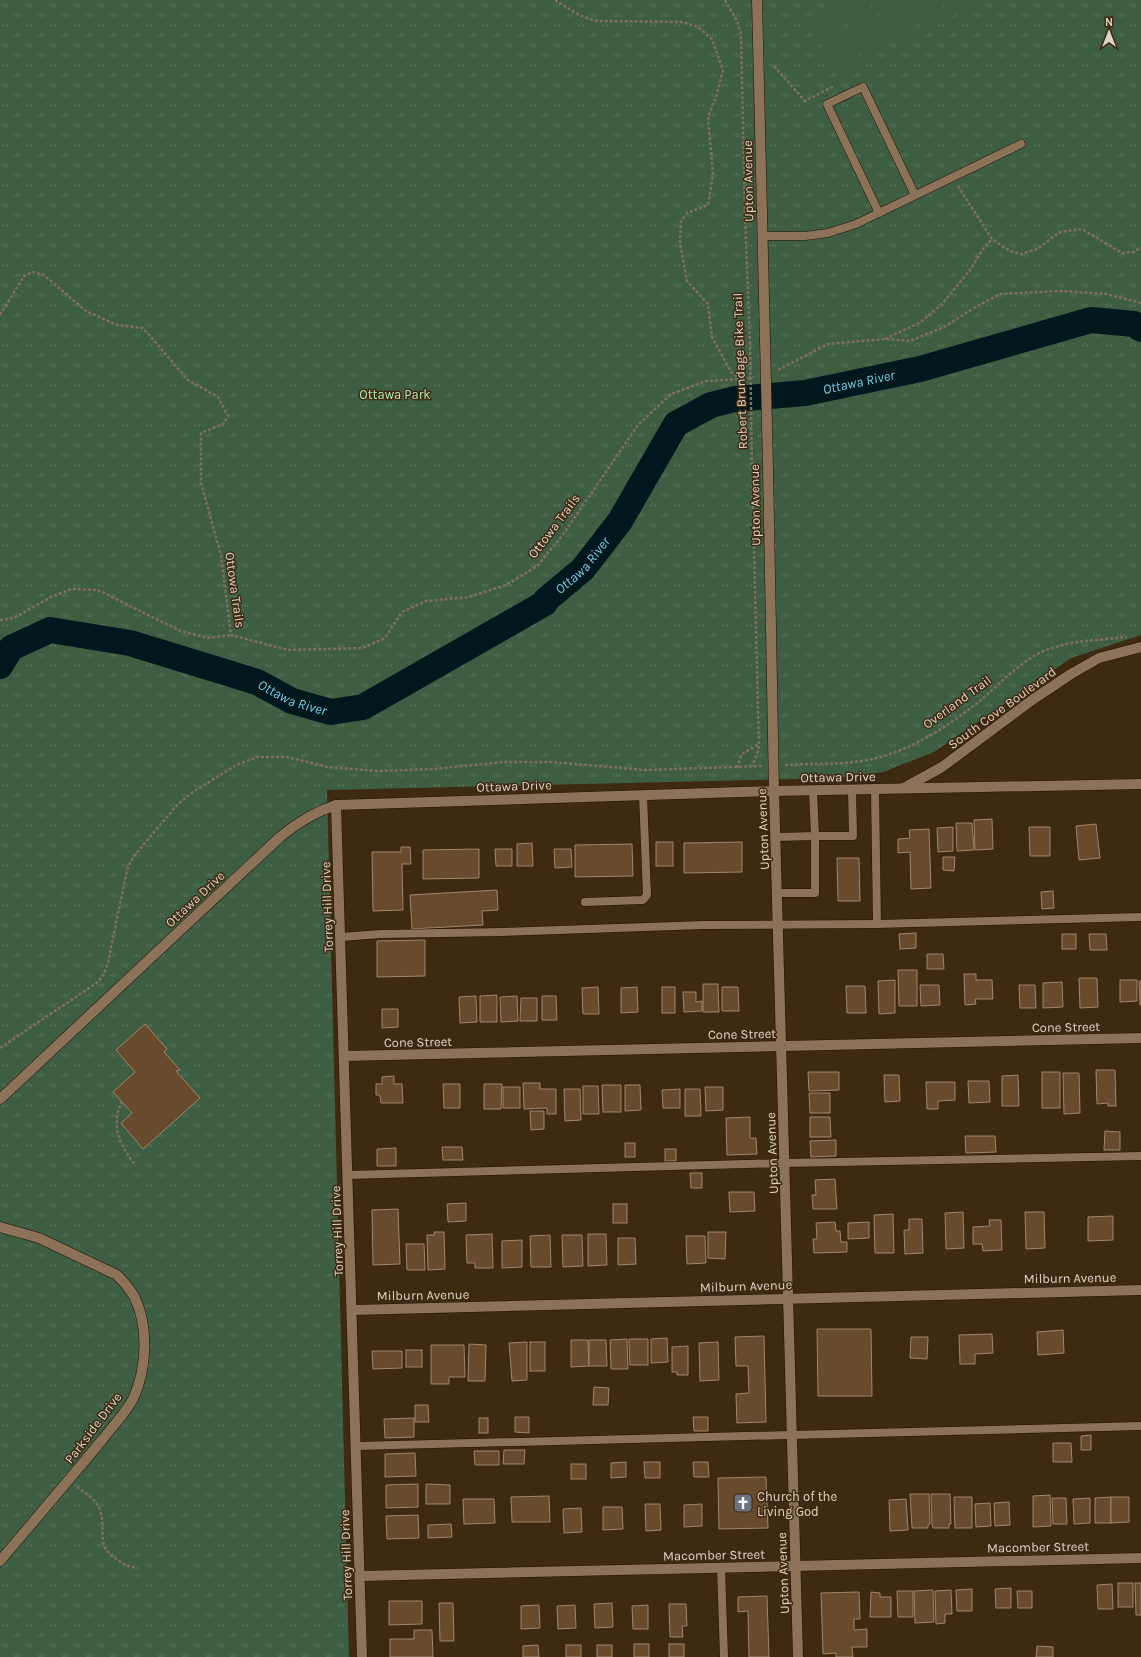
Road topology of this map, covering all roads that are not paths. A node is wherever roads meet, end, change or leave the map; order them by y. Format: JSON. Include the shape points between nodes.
{"nodes":[{"id":1,"x":757,"y":0,"type":"edge"},
{"id":2,"x":1021,"y":144,"type":"dead end"},
{"id":3,"x":916,"y":195,"type":"junction"},
{"id":4,"x":879,"y":213,"type":"junction"},
{"id":5,"x":762,"y":236,"type":"junction"},
{"id":6,"x":1141,"y":647,"type":"edge"},
{"id":7,"x":1141,"y":784,"type":"edge"},
{"id":8,"x":903,"y":789,"type":"junction"},
{"id":9,"x":852,"y":790,"type":"junction"},
{"id":10,"x":875,"y":790,"type":"junction"},
{"id":11,"x":774,"y":791,"type":"junction"},
{"id":12,"x":812,"y":791,"type":"junction"},
{"id":13,"x":643,"y":796,"type":"junction"},
{"id":14,"x":336,"y":805,"type":"junction"},
{"id":15,"x":814,"y":836,"type":"junction"},
{"id":16,"x":776,"y":837,"type":"junction"},
{"id":17,"x":778,"y":893,"type":"junction"},
{"id":18,"x":585,"y":902,"type":"dead end"},
{"id":19,"x":1141,"y":917,"type":"edge"},
{"id":20,"x":779,"y":924,"type":"junction"},
{"id":21,"x":877,"y":924,"type":"junction"},
{"id":22,"x":341,"y":937,"type":"junction"},
{"id":23,"x":1141,"y":1038,"type":"edge"},
{"id":24,"x":783,"y":1046,"type":"junction"},
{"id":25,"x":344,"y":1056,"type":"junction"},
{"id":26,"x":0,"y":1099,"type":"edge"},
{"id":27,"x":1141,"y":1156,"type":"edge"},
{"id":28,"x":786,"y":1163,"type":"junction"},
{"id":29,"x":348,"y":1175,"type":"junction"},
{"id":30,"x":0,"y":1227,"type":"edge"},
{"id":31,"x":1141,"y":1290,"type":"edge"},
{"id":32,"x":789,"y":1298,"type":"junction"},
{"id":33,"x":352,"y":1310,"type":"junction"},
{"id":34,"x":1141,"y":1426,"type":"edge"},
{"id":35,"x":792,"y":1434,"type":"junction"},
{"id":36,"x":356,"y":1446,"type":"junction"},
{"id":37,"x":1141,"y":1558,"type":"edge"},
{"id":38,"x":0,"y":1561,"type":"edge"},
{"id":39,"x":795,"y":1566,"type":"junction"},
{"id":40,"x":721,"y":1568,"type":"junction"},
{"id":41,"x":360,"y":1576,"type":"junction"},
{"id":42,"x":362,"y":1657,"type":"edge"},
{"id":43,"x":724,"y":1657,"type":"edge"},
{"id":44,"x":798,"y":1657,"type":"edge"}],
"edges":[{"from":1,"to":5,"type":"street","name":"Upton Avenue"},
{"from":2,"to":3,"type":"lane"},
{"from":3,"to":4,"type":"lane"},
{"from":3,"to":4,"type":"lane","via":[[863,87],[837,99],[827,104]]},
{"from":4,"to":5,"type":"lane","via":[[828,233]]},
{"from":5,"to":11,"type":"street","name":"Upton Avenue","bridge":true},
{"from":6,"to":8,"type":"street","name":"South Cove Boulevard","via":[[1099,658],[1071,674],[955,758]]},
{"from":7,"to":8,"type":"street","name":"Ottawa Drive"},
{"from":8,"to":10,"type":"street","name":"Ottawa Drive"},
{"from":9,"to":10,"type":"street","name":"Ottawa Drive"},
{"from":9,"to":12,"type":"street","name":"Ottawa Drive"},
{"from":9,"to":15,"type":"lane","via":[[853,836]]},
{"from":10,"to":21,"type":"lane"},
{"from":11,"to":12,"type":"street","name":"Ottawa Drive"},
{"from":11,"to":13,"type":"street","name":"Ottawa Drive"},
{"from":11,"to":16,"type":"street","name":"Upton Avenue"},
{"from":12,"to":15,"type":"lane"},
{"from":13,"to":14,"type":"street","name":"Ottawa Drive"},
{"from":13,"to":18,"type":"lane","via":[[647,895],[643,900]]},
{"from":14,"to":22,"type":"street","name":"Torrey Hill Drive"},
{"from":14,"to":26,"type":"street","name":"Ottawa Drive","via":[[318,810],[280,837]]},
{"from":15,"to":16,"type":"lane"},
{"from":15,"to":17,"type":"lane","via":[[815,893]]},
{"from":16,"to":17,"type":"street","name":"Upton Avenue"},
{"from":17,"to":20,"type":"street","name":"Upton Avenue"},
{"from":19,"to":21,"type":"lane"},
{"from":20,"to":21,"type":"lane"},
{"from":20,"to":22,"type":"lane"},
{"from":20,"to":24,"type":"street","name":"Upton Avenue"},
{"from":22,"to":25,"type":"street","name":"Torrey Hill Drive"},
{"from":23,"to":24,"type":"street","name":"Cone Street"},
{"from":24,"to":25,"type":"street","name":"Cone Street"},
{"from":24,"to":28,"type":"street","name":"Upton Avenue"},
{"from":25,"to":29,"type":"street","name":"Torrey Hill Drive"},
{"from":27,"to":28,"type":"lane"},
{"from":28,"to":29,"type":"lane"},
{"from":28,"to":32,"type":"street","name":"Upton Avenue"},
{"from":29,"to":33,"type":"street","name":"Torrey Hill Drive"},
{"from":30,"to":38,"type":"street","name":"Parkside Drive","via":[[39,1238],[117,1275],[134,1296],[142,1322],[144,1353],[132,1400],[113,1427]]},
{"from":31,"to":32,"type":"street","name":"Milburn Avenue"},
{"from":32,"to":33,"type":"street","name":"Milburn Avenue"},
{"from":32,"to":35,"type":"street","name":"Upton Avenue"},
{"from":33,"to":36,"type":"street","name":"Torrey Hill Drive"},
{"from":34,"to":35,"type":"lane"},
{"from":35,"to":36,"type":"lane"},
{"from":35,"to":39,"type":"street","name":"Upton Avenue"},
{"from":36,"to":41,"type":"street","name":"Torrey Hill Drive"},
{"from":37,"to":39,"type":"street","name":"Macomber Street"},
{"from":39,"to":40,"type":"street","name":"Macomber Street"},
{"from":39,"to":44,"type":"street","name":"Upton Avenue"},
{"from":40,"to":41,"type":"street","name":"Macomber Street"},
{"from":40,"to":43,"type":"lane"},
{"from":41,"to":42,"type":"street","name":"Torrey Hill Drive"}]}
